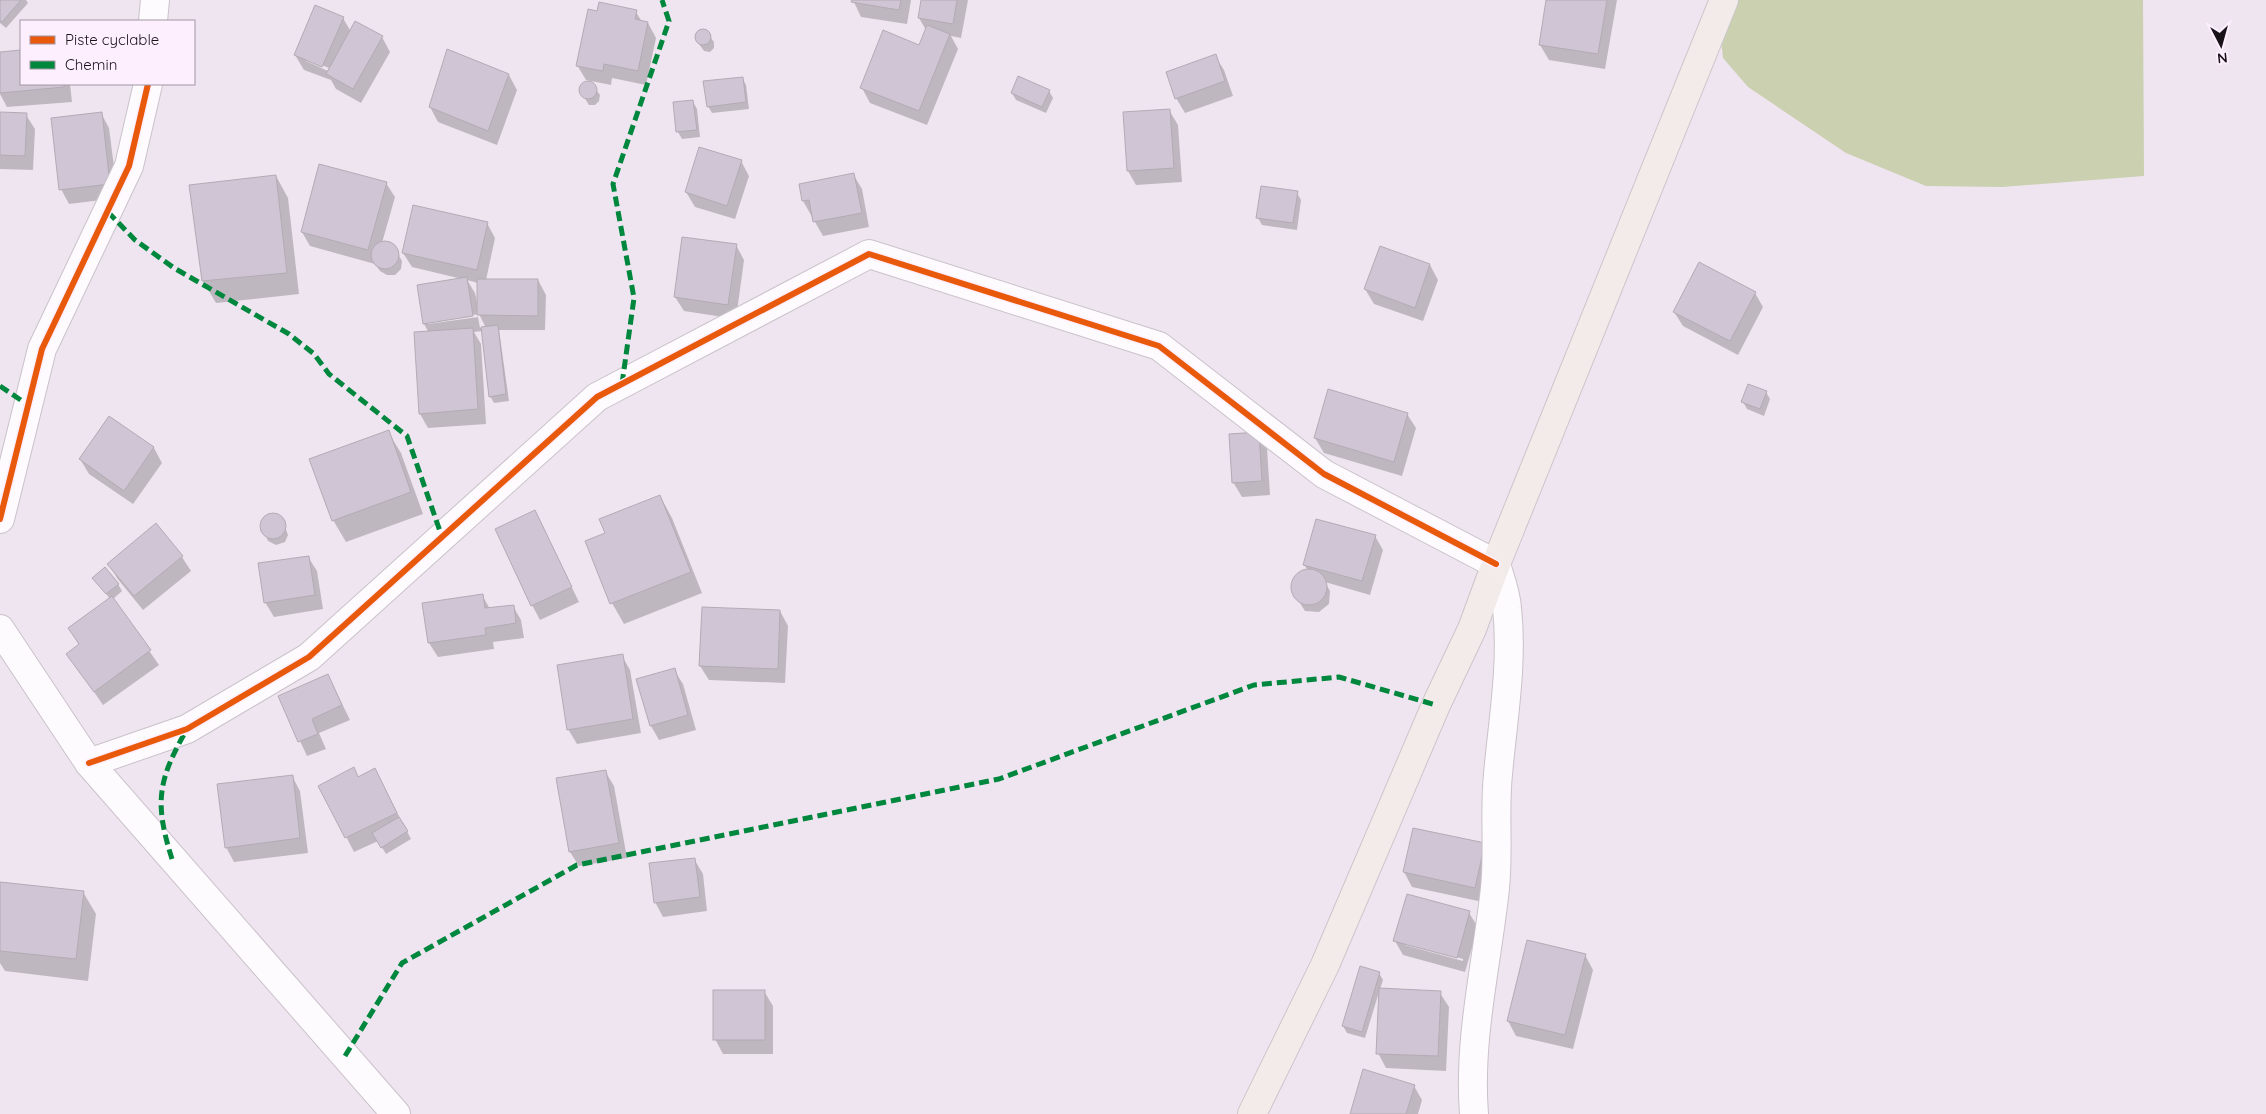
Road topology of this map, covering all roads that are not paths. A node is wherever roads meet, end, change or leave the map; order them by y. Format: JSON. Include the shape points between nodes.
{"nodes":[{"id":1,"x":155,"y":0,"type":"edge"},
{"id":2,"x":1724,"y":0,"type":"edge"},
{"id":3,"x":153,"y":20,"type":"edge"},
{"id":4,"x":148,"y":85,"type":"edge"},
{"id":5,"x":0,"y":519,"type":"edge"},
{"id":6,"x":1496,"y":564,"type":"junction"},
{"id":7,"x":0,"y":629,"type":"edge"},
{"id":8,"x":89,"y":763,"type":"junction"},
{"id":9,"x":396,"y":1114,"type":"edge"},
{"id":10,"x":1252,"y":1114,"type":"edge"},
{"id":11,"x":1474,"y":1114,"type":"edge"}],
"edges":[{"from":1,"to":3,"type":"street"},
{"from":2,"to":6,"type":"highway"},
{"from":4,"to":5,"type":"street","via":[[130,166],[42,349]]},
{"from":6,"to":8,"type":"street","via":[[1324,474],[1159,346],[869,254],[597,397],[309,657],[188,729]]},
{"from":6,"to":10,"type":"highway","via":[[1472,629],[1324,965]]},
{"from":6,"to":11,"type":"street","via":[[1507,607],[1508,696],[1496,802],[1495,883],[1490,936],[1475,1020]]},
{"from":7,"to":8,"type":"street"},
{"from":8,"to":9,"type":"street"}]}
